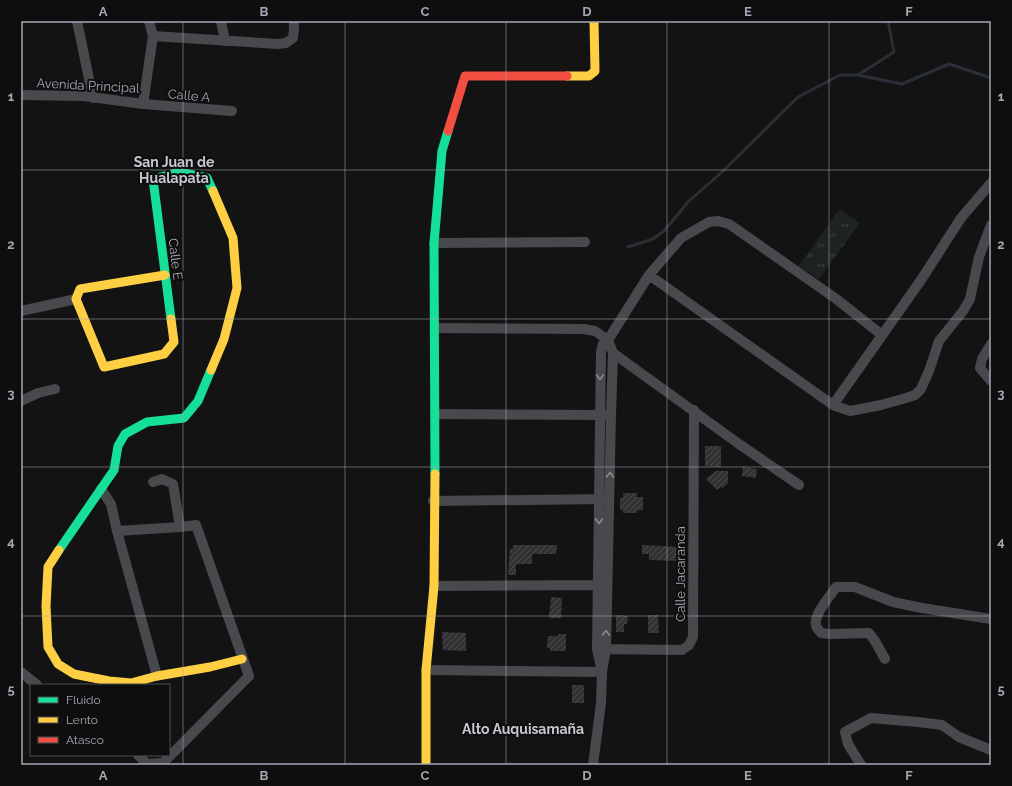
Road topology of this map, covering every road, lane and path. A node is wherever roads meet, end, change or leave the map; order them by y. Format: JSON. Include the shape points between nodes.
{"nodes":[{"id":1,"x":77,"y":21,"type":"edge"},
{"id":2,"x":149,"y":21,"type":"edge"},
{"id":3,"x":221,"y":21,"type":"edge"},
{"id":4,"x":294,"y":21,"type":"edge"},
{"id":5,"x":594,"y":21,"type":"edge"},
{"id":6,"x":153,"y":36,"type":"junction"},
{"id":7,"x":225,"y":41,"type":"junction"},
{"id":8,"x":21,"y":95,"type":"edge"},
{"id":9,"x":93,"y":98,"type":"junction"},
{"id":10,"x":143,"y":104,"type":"junction"},
{"id":11,"x":232,"y":111,"type":"dead end"},
{"id":12,"x":991,"y":183,"type":"edge"},
{"id":13,"x":991,"y":225,"type":"edge"},
{"id":14,"x":585,"y":242,"type":"dead end"},
{"id":15,"x":434,"y":243,"type":"junction"},
{"id":16,"x":165,"y":275,"type":"junction"},
{"id":17,"x":649,"y":275,"type":"junction"},
{"id":18,"x":76,"y":300,"type":"junction"},
{"id":19,"x":21,"y":311,"type":"edge"},
{"id":20,"x":435,"y":328,"type":"junction"},
{"id":21,"x":882,"y":335,"type":"junction"},
{"id":22,"x":608,"y":340,"type":"junction"},
{"id":23,"x":991,"y":344,"type":"edge"},
{"id":24,"x":613,"y":353,"type":"junction"},
{"id":25,"x":991,"y":381,"type":"edge"},
{"id":26,"x":55,"y":390,"type":"dead end"},
{"id":27,"x":21,"y":401,"type":"edge"},
{"id":28,"x":833,"y":405,"type":"junction"},
{"id":29,"x":694,"y":410,"type":"junction"},
{"id":30,"x":435,"y":414,"type":"junction"},
{"id":31,"x":611,"y":414,"type":"junction"},
{"id":32,"x":600,"y":415,"type":"junction"},
{"id":33,"x":153,"y":482,"type":"dead end"},
{"id":34,"x":799,"y":485,"type":"dead end"},
{"id":35,"x":101,"y":489,"type":"junction"},
{"id":36,"x":604,"y":499,"type":"junction"},
{"id":37,"x":433,"y":501,"type":"junction"},
{"id":38,"x":180,"y":528,"type":"junction"},
{"id":39,"x":117,"y":531,"type":"junction"},
{"id":40,"x":603,"y":585,"type":"junction"},
{"id":41,"x":434,"y":586,"type":"junction"},
{"id":42,"x":991,"y":619,"type":"edge"},
{"id":43,"x":602,"y":649,"type":"junction"},
{"id":44,"x":242,"y":659,"type":"junction"},
{"id":45,"x":885,"y":659,"type":"dead end"},
{"id":46,"x":426,"y":670,"type":"junction"},
{"id":47,"x":21,"y":672,"type":"edge"},
{"id":48,"x":602,"y":672,"type":"junction"},
{"id":49,"x":157,"y":676,"type":"junction"},
{"id":50,"x":36,"y":684,"type":"edge"},
{"id":51,"x":131,"y":684,"type":"edge"},
{"id":52,"x":991,"y":750,"type":"edge"},
{"id":53,"x":139,"y":756,"type":"edge"},
{"id":54,"x":170,"y":756,"type":"edge"},
{"id":55,"x":170,"y":756,"type":"edge"},
{"id":56,"x":426,"y":765,"type":"edge"},
{"id":57,"x":593,"y":765,"type":"edge"},
{"id":58,"x":860,"y":765,"type":"edge"}],
"edges":[{"from":1,"to":9,"type":"street"},
{"from":2,"to":6,"type":"street","name":"Avenida Principal"},
{"from":3,"to":7,"type":"street"},
{"from":4,"to":7,"type":"street","via":[[293,38],[286,43]]},
{"from":5,"to":15,"type":"street","via":[[595,71],[589,76],[465,76],[442,151]]},
{"from":6,"to":7,"type":"street"},
{"from":6,"to":10,"type":"street","name":"Avenida Principal"},
{"from":8,"to":9,"type":"street","name":"Avenida Principal"},
{"from":9,"to":10,"type":"street","name":"Avenida Principal"},
{"from":10,"to":11,"type":"street","name":"Calle A"},
{"from":12,"to":21,"type":"street","via":[[961,218]]},
{"from":13,"to":28,"type":"street","via":[[978,257],[970,299],[939,341],[921,389],[915,395],[906,398],[850,411]]},
{"from":14,"to":15,"type":"street"},
{"from":15,"to":20,"type":"street"},
{"from":16,"to":18,"type":"street","via":[[80,289]]},
{"from":16,"to":18,"type":"street","name":"Calle E","via":[[174,342],[164,354],[104,367]]},
{"from":16,"to":35,"type":"street","name":"Calle E","via":[[153,179],[179,172],[207,178],[234,238],[237,288],[224,339],[198,401],[184,418],[147,422],[124,434],[118,446],[114,470]]},
{"from":17,"to":21,"type":"street","via":[[681,238],[709,222],[718,221],[729,224],[768,250]]},
{"from":17,"to":22,"type":"street"},
{"from":17,"to":28,"type":"street"},
{"from":18,"to":19,"type":"street"},
{"from":20,"to":22,"type":"street","via":[[584,329],[595,331]]},
{"from":20,"to":30,"type":"street"},
{"from":21,"to":28,"type":"street"},
{"from":22,"to":24,"type":"street"},
{"from":22,"to":32,"type":"street","one_way":true,"via":[[601,352]]},
{"from":23,"to":25,"type":"street","via":[[980,368]]},
{"from":24,"to":29,"type":"street"},
{"from":24,"to":31,"type":"street"},
{"from":26,"to":27,"type":"street"},
{"from":29,"to":34,"type":"street"},
{"from":29,"to":43,"type":"street","name":"Calle Jacaranda","via":[[692,637],[689,645],[682,650]]},
{"from":30,"to":32,"type":"street"},
{"from":30,"to":37,"type":"street"},
{"from":31,"to":32,"type":"street"},
{"from":36,"to":31,"type":"street","one_way":true},
{"from":32,"to":36,"type":"street"},
{"from":33,"to":38,"type":"street","via":[[162,479],[173,484]]},
{"from":35,"to":39,"type":"street","via":[[111,504]]},
{"from":35,"to":51,"type":"street","via":[[48,567],[48,647],[58,664],[74,674]]},
{"from":36,"to":37,"type":"street"},
{"from":36,"to":40,"type":"street"},
{"from":37,"to":41,"type":"street"},
{"from":38,"to":39,"type":"street"},
{"from":38,"to":44,"type":"street","via":[[196,525]]},
{"from":39,"to":49,"type":"street"},
{"from":40,"to":41,"type":"street"},
{"from":40,"to":43,"type":"street"},
{"from":41,"to":46,"type":"street"},
{"from":42,"to":45,"type":"street","via":[[893,602],[855,587],[836,587],[819,612],[815,620],[816,626],[821,633],[869,633]]},
{"from":43,"to":48,"type":"street"},
{"from":44,"to":49,"type":"street"},
{"from":44,"to":55,"type":"street","via":[[249,676]]},
{"from":46,"to":48,"type":"street"},
{"from":46,"to":56,"type":"street"},
{"from":47,"to":50,"type":"street"},
{"from":48,"to":57,"type":"street"},
{"from":49,"to":51,"type":"street"},
{"from":52,"to":58,"type":"street","via":[[959,737],[942,725],[871,718],[845,732],[848,744]]},
{"from":53,"to":54,"type":"street","via":[[147,764],[163,763]]}]}
